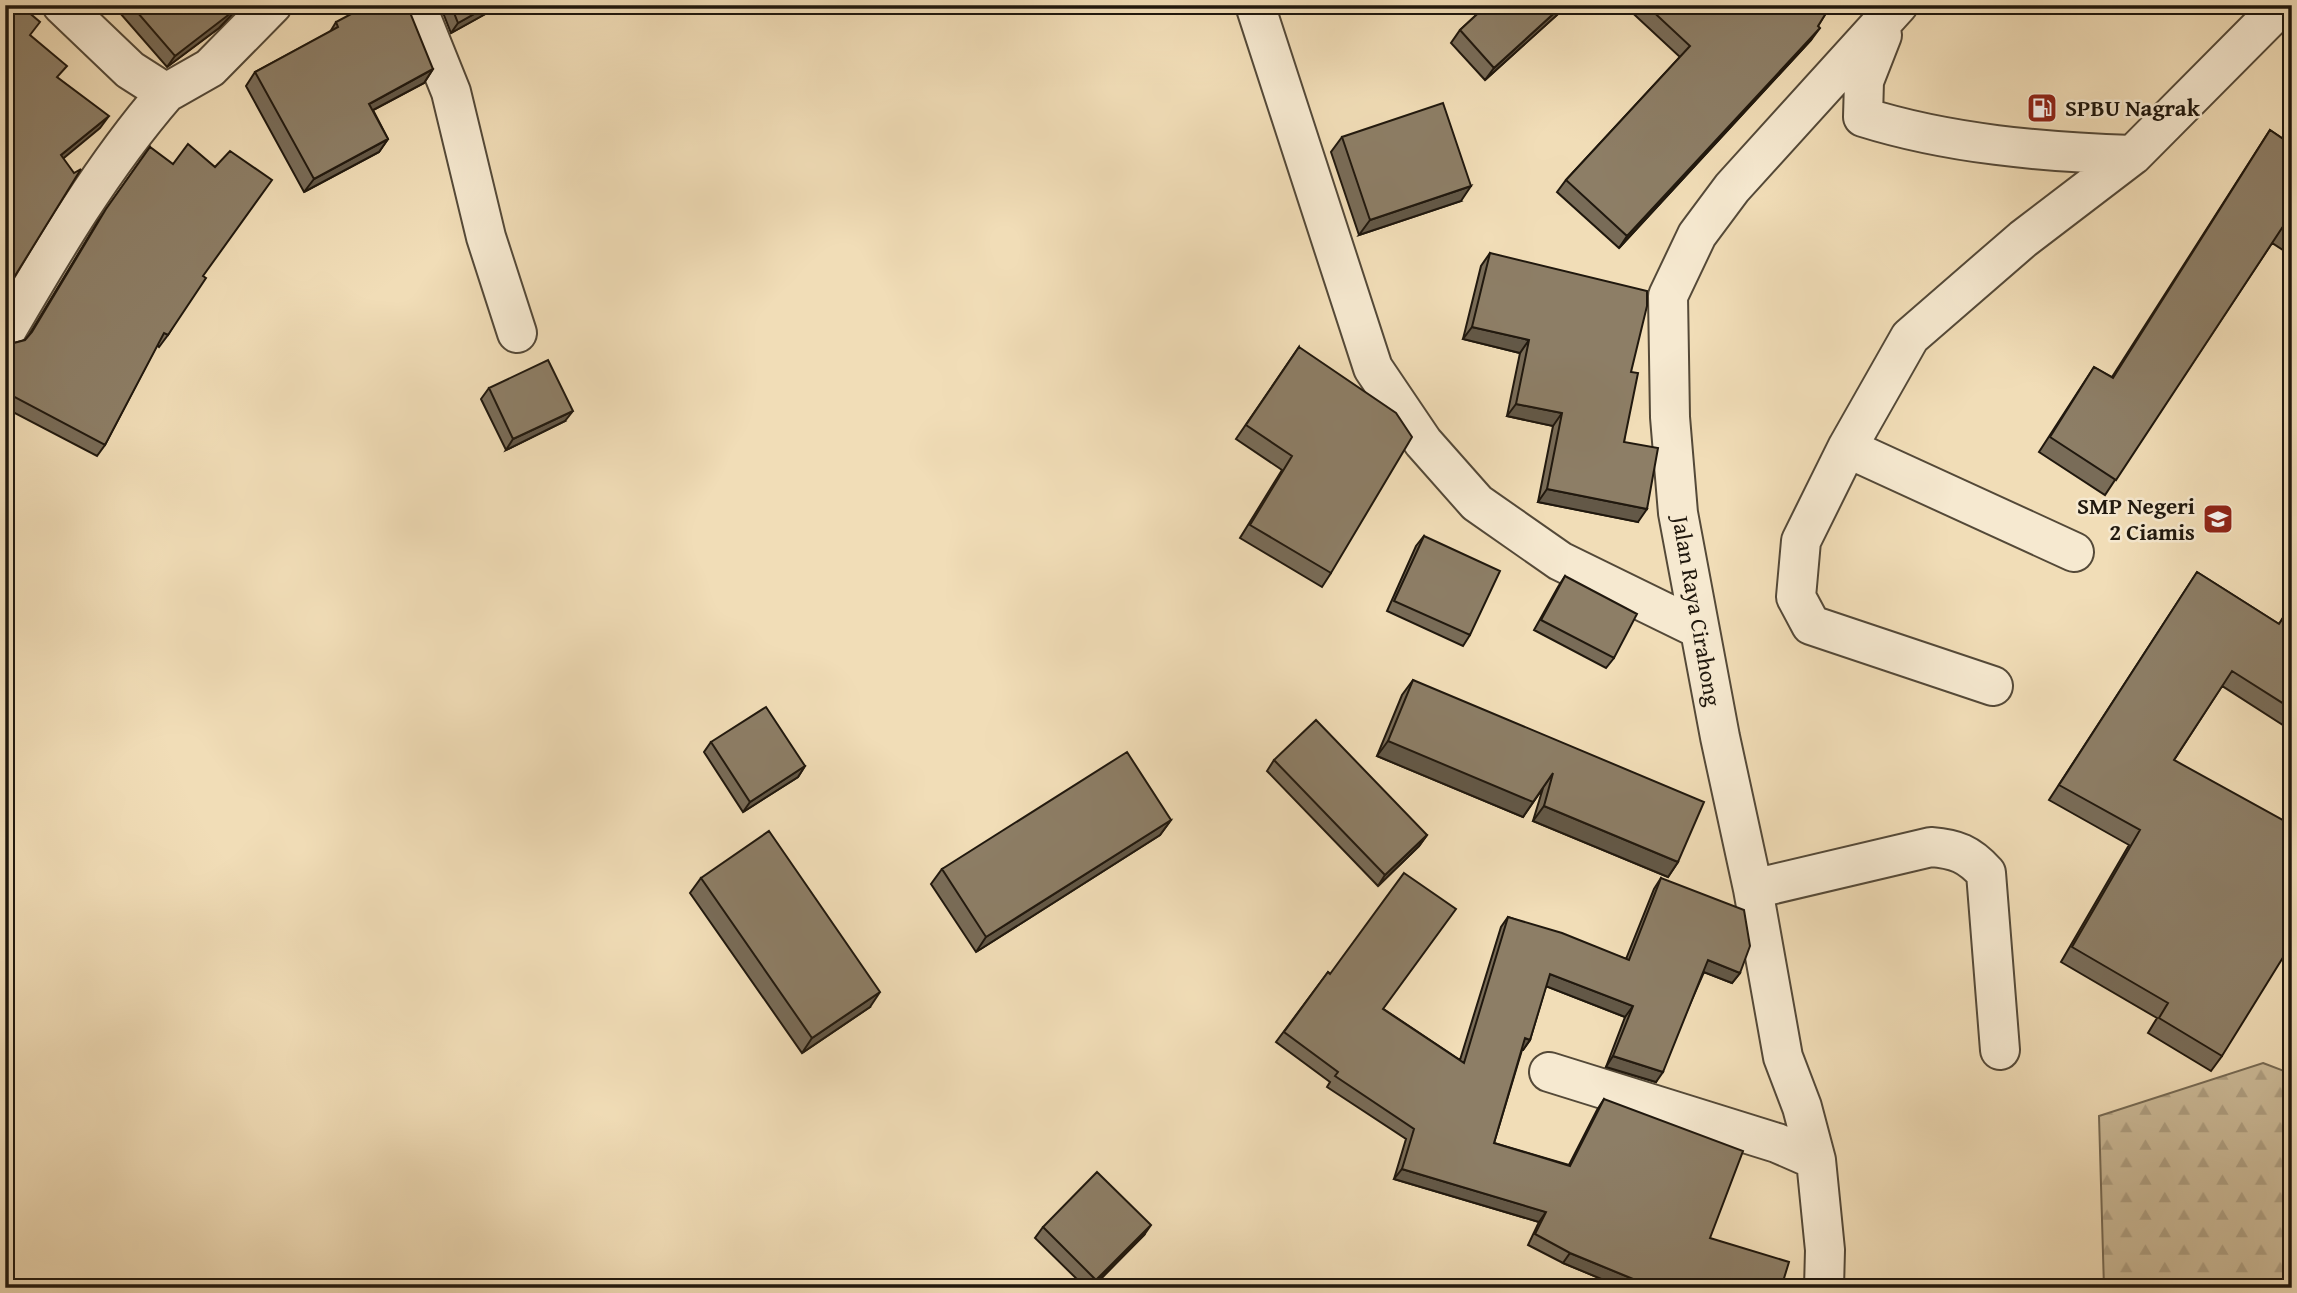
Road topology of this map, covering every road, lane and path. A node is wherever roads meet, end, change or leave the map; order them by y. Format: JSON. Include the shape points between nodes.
{"nodes":[{"id":1,"x":62,"y":5,"type":"edge"},
{"id":2,"x":272,"y":5,"type":"edge"},
{"id":3,"x":416,"y":5,"type":"edge"},
{"id":4,"x":1255,"y":5,"type":"edge"},
{"id":5,"x":1898,"y":5,"type":"edge"},
{"id":6,"x":1909,"y":5,"type":"edge"},
{"id":7,"x":2282,"y":5,"type":"edge"},
{"id":8,"x":166,"y":93,"type":"junction"},
{"id":9,"x":2133,"y":155,"type":"junction"},
{"id":10,"x":5,"y":333,"type":"edge"},
{"id":11,"x":517,"y":333,"type":"dead end"},
{"id":12,"x":1847,"y":448,"type":"junction"},
{"id":13,"x":2074,"y":552,"type":"dead end"},
{"id":14,"x":1699,"y":629,"type":"junction"},
{"id":15,"x":1993,"y":686,"type":"dead end"},
{"id":16,"x":1754,"y":889,"type":"junction"},
{"id":17,"x":2000,"y":1050,"type":"dead end"},
{"id":18,"x":1549,"y":1072,"type":"dead end"},
{"id":19,"x":1816,"y":1160,"type":"junction"},
{"id":20,"x":1824,"y":1288,"type":"edge"}],
"edges":[{"from":1,"to":8,"type":"street","via":[[130,70]]},
{"from":2,"to":8,"type":"street","via":[[210,68]]},
{"from":3,"to":11,"type":"street","via":[[451,92],[486,237]]},
{"from":4,"to":14,"type":"street","via":[[1373,368],[1423,442],[1477,503],[1560,561]]},
{"from":5,"to":14,"type":"street","name":"Jalan Raya Cirahong","via":[[1732,188],[1697,235],[1668,296],[1670,417],[1678,513]]},
{"from":6,"to":9,"type":"street","via":[[1895,11],[1886,23],[1864,81],[1863,117],[1895,127],[2055,153]]},
{"from":7,"to":9,"type":"street"},
{"from":8,"to":10,"type":"street","via":[[96,181]]},
{"from":9,"to":12,"type":"street","via":[[2023,239],[1910,337]]},
{"from":12,"to":13,"type":"street"},
{"from":12,"to":15,"type":"street","via":[[1801,541],[1796,597],[1811,625]]},
{"from":14,"to":16,"type":"street","name":"Jalan Raya Cirahong"},
{"from":16,"to":17,"type":"street","via":[[1931,847],[1955,849],[1972,857],[1986,873]]},
{"from":16,"to":19,"type":"street","name":"Jalan Raya Cirahong","via":[[1783,1057]]},
{"from":18,"to":19,"type":"street","via":[[1777,1143]]},
{"from":19,"to":20,"type":"street","name":"Jalan Raya Cirahong"}]}
